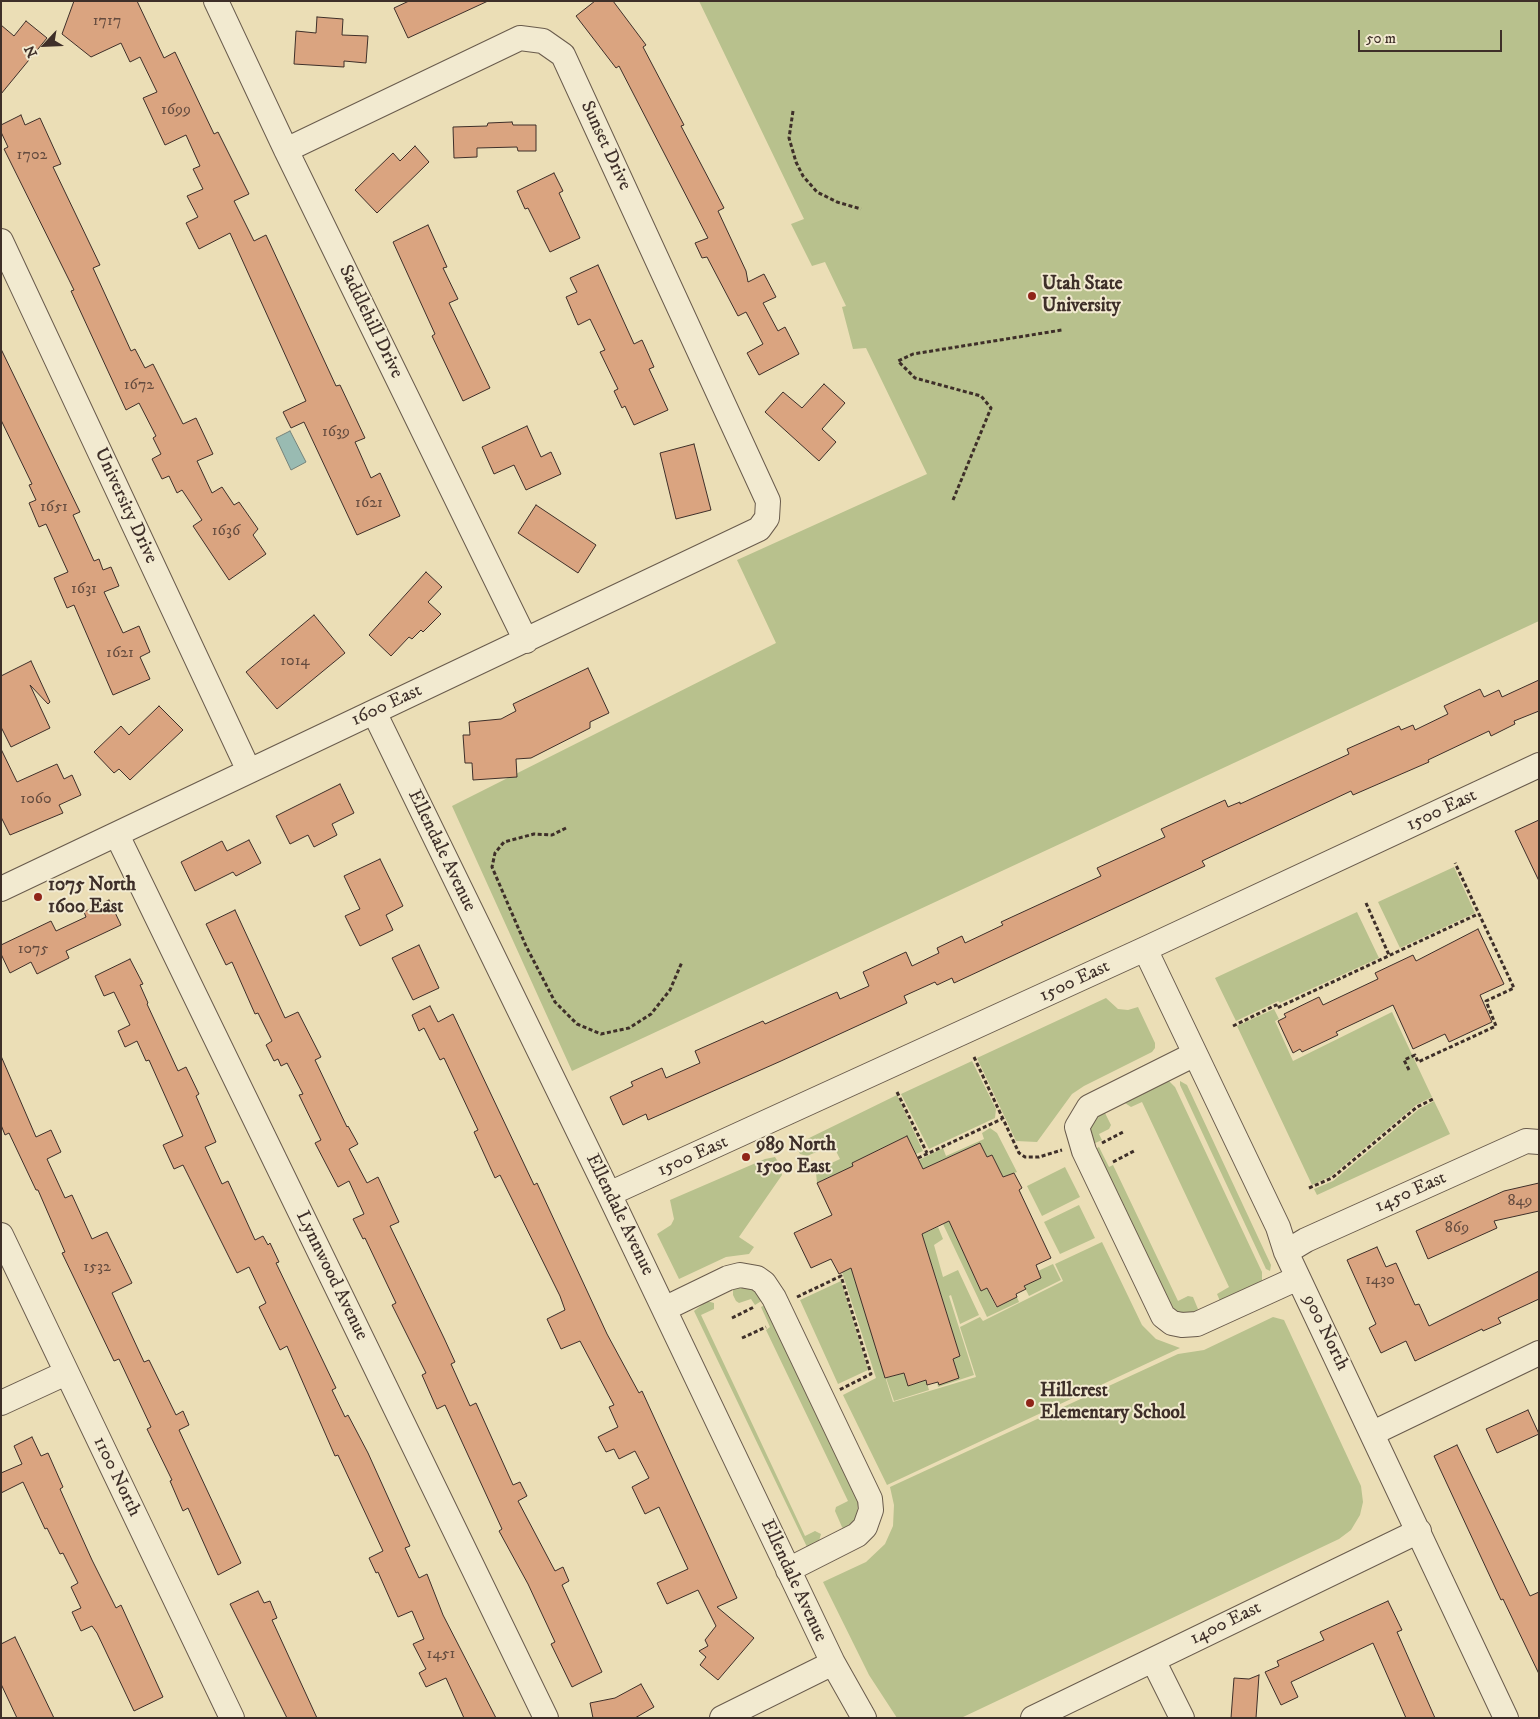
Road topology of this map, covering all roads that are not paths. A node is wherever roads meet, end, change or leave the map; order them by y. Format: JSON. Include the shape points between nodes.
{"nodes":[{"id":1,"x":216,"y":1,"type":"edge"},
{"id":2,"x":286,"y":150,"type":"junction"},
{"id":3,"x":1,"y":241,"type":"edge"},
{"id":4,"x":768,"y":518,"type":"joint"},
{"id":5,"x":526,"y":641,"type":"junction"},
{"id":6,"x":374,"y":712,"type":"junction"},
{"id":7,"x":1539,"y":766,"type":"edge"},
{"id":8,"x":249,"y":771,"type":"junction"},
{"id":9,"x":117,"y":834,"type":"junction"},
{"id":10,"x":1,"y":889,"type":"edge"},
{"id":11,"x":1145,"y":949,"type":"junction"},
{"id":12,"x":1195,"y":1054,"type":"junction"},
{"id":13,"x":1539,"y":1142,"type":"edge"},
{"id":14,"x":609,"y":1194,"type":"junction"},
{"id":15,"x":1,"y":1235,"type":"edge"},
{"id":16,"x":1286,"y":1252,"type":"junction"},
{"id":17,"x":1298,"y":1278,"type":"junction"},
{"id":18,"x":664,"y":1309,"type":"junction"},
{"id":19,"x":1539,"y":1353,"type":"edge"},
{"id":20,"x":66,"y":1373,"type":"junction"},
{"id":21,"x":1,"y":1403,"type":"edge"},
{"id":22,"x":1373,"y":1432,"type":"junction"},
{"id":23,"x":1419,"y":1531,"type":"junction"},
{"id":24,"x":788,"y":1570,"type":"junction"},
{"id":25,"x":1153,"y":1660,"type":"junction"},
{"id":26,"x":832,"y":1663,"type":"junction"},
{"id":27,"x":232,"y":1718,"type":"edge"},
{"id":28,"x":546,"y":1718,"type":"edge"},
{"id":29,"x":722,"y":1718,"type":"edge"},
{"id":30,"x":864,"y":1718,"type":"edge"},
{"id":31,"x":1033,"y":1718,"type":"edge"},
{"id":32,"x":1182,"y":1718,"type":"edge"},
{"id":33,"x":1506,"y":1718,"type":"edge"}],
"edges":[{"from":1,"to":2,"type":"street","name":"Saddlehill Drive"},
{"from":2,"to":4,"type":"street","name":"Sunset Drive","via":[[520,38],[543,41],[563,55],[768,501]]},
{"from":2,"to":5,"type":"street","name":"Saddlehill Drive"},
{"from":3,"to":8,"type":"street","name":"University Drive"},
{"from":4,"to":5,"type":"street","name":"1600 East","via":[[759,529]]},
{"from":5,"to":6,"type":"street","name":"1600 East"},
{"from":6,"to":8,"type":"street","name":"1600 East"},
{"from":6,"to":14,"type":"street","name":"Ellendale Avenue"},
{"from":7,"to":11,"type":"street","name":"1500 East"},
{"from":8,"to":9,"type":"street","name":"1600 East"},
{"from":9,"to":10,"type":"street","name":"1600 East"},
{"from":9,"to":28,"type":"street","name":"Lynnwood Avenue"},
{"from":11,"to":12,"type":"street","name":"900 North"},
{"from":11,"to":14,"type":"street","name":"1500 East"},
{"from":12,"to":16,"type":"street","name":"900 North","via":[[1278,1227]]},
{"from":12,"to":17,"type":"street","via":[[1089,1107],[1077,1127],[1084,1151],[1163,1316],[1172,1323],[1197,1324]]},
{"from":13,"to":16,"type":"street","name":"1450 East","via":[[1526,1141]]},
{"from":14,"to":18,"type":"street","name":"Ellendale Avenue"},
{"from":15,"to":20,"type":"street","name":"1100 North"},
{"from":16,"to":17,"type":"street","name":"900 North"},
{"from":17,"to":22,"type":"street","name":"900 North"},
{"from":18,"to":24,"type":"street","name":"Ellendale Avenue"},
{"from":18,"to":24,"type":"street","via":[[728,1278],[740,1275],[757,1278],[764,1283],[870,1499],[871,1510],[858,1535]]},
{"from":19,"to":22,"type":"street"},
{"from":20,"to":21,"type":"street"},
{"from":20,"to":27,"type":"street","name":"1100 North"},
{"from":22,"to":23,"type":"street","name":"900 North"},
{"from":23,"to":25,"type":"street","name":"1400 East"},
{"from":23,"to":33,"type":"street","name":"900 North"},
{"from":24,"to":26,"type":"street","name":"Ellendale Avenue"},
{"from":25,"to":31,"type":"street","name":"1400 East"},
{"from":25,"to":32,"type":"street"},
{"from":26,"to":29,"type":"street"},
{"from":26,"to":30,"type":"street","name":"Ellendale Avenue"}]}
